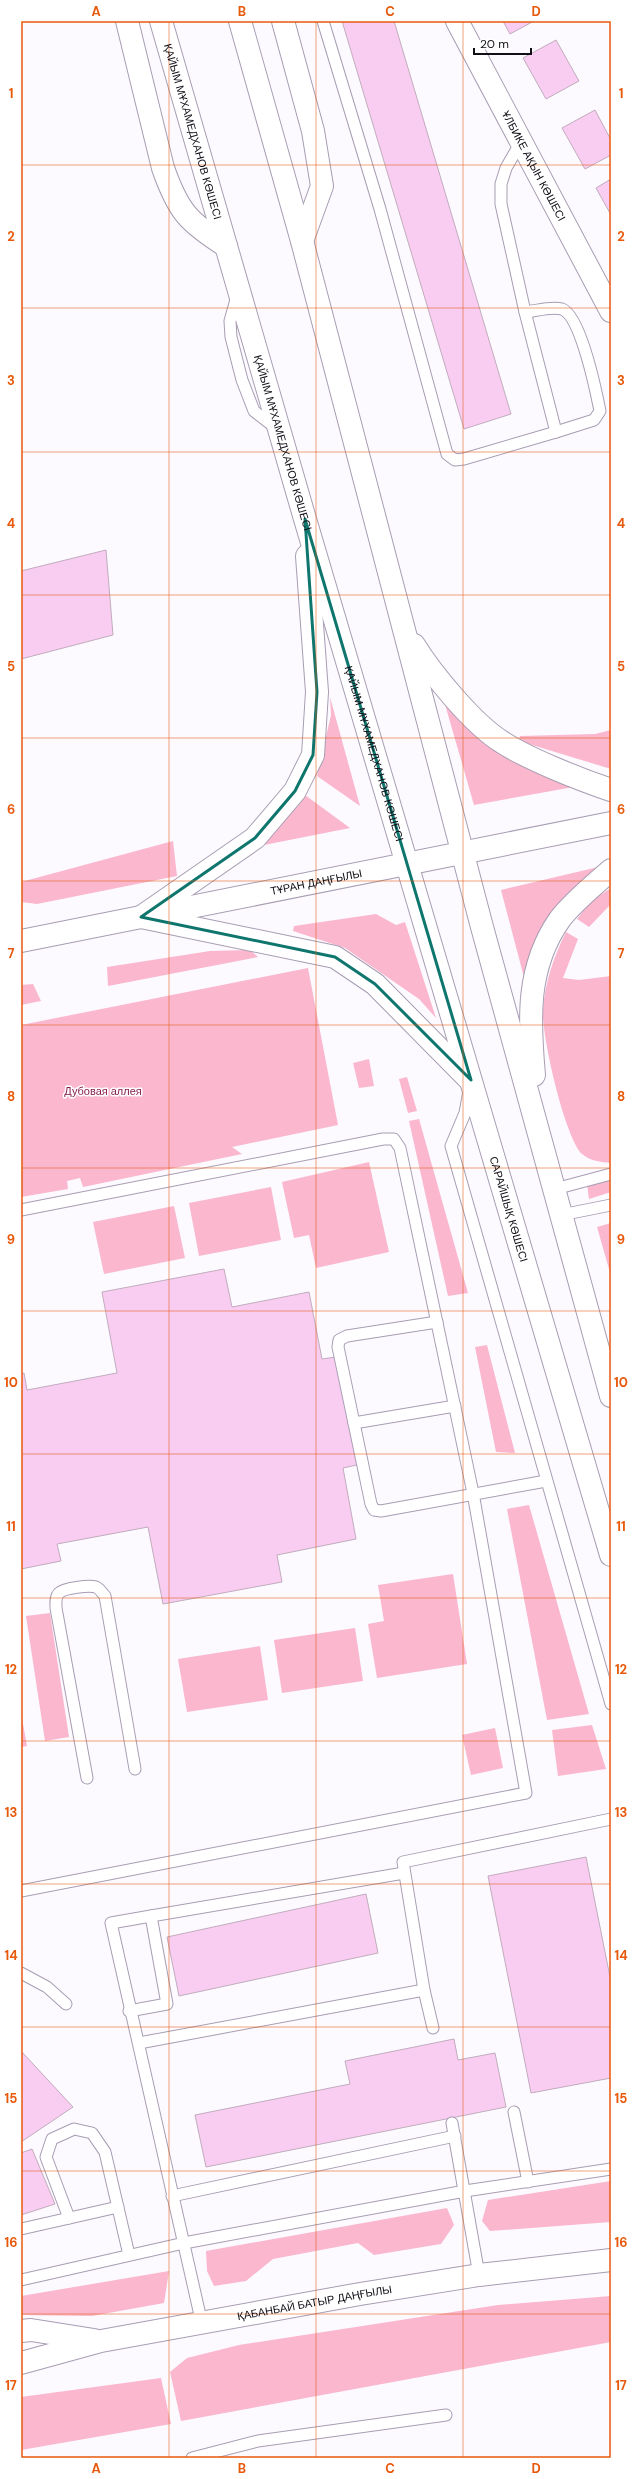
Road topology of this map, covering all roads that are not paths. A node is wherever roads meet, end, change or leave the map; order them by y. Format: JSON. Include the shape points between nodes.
{"nodes":[{"id":1,"x":127,"y":21,"type":"edge"},
{"id":2,"x":161,"y":21,"type":"edge"},
{"id":3,"x":240,"y":21,"type":"edge"},
{"id":4,"x":283,"y":21,"type":"edge"},
{"id":5,"x":323,"y":21,"type":"edge"},
{"id":6,"x":457,"y":21,"type":"edge"},
{"id":7,"x":521,"y":142,"type":"junction"},
{"id":8,"x":302,"y":241,"type":"junction"},
{"id":9,"x":226,"y":246,"type":"junction"},
{"id":10,"x":611,"y":311,"type":"edge"},
{"id":11,"x":525,"y":312,"type":"junction"},
{"id":12,"x":556,"y":432,"type":"junction"},
{"id":13,"x":305,"y":518,"type":"junction"},
{"id":14,"x":402,"y":628,"type":"junction"},
{"id":15,"x":611,"y":790,"type":"edge"},
{"id":16,"x":611,"y":823,"type":"edge"},
{"id":17,"x":463,"y":852,"type":"junction"},
{"id":18,"x":406,"y":864,"type":"junction"},
{"id":19,"x":611,"y":870,"type":"edge"},
{"id":20,"x":141,"y":917,"type":"junction"},
{"id":21,"x":21,"y":941,"type":"edge"},
{"id":22,"x":471,"y":1080,"type":"junction"},
{"id":23,"x":537,"y":1122,"type":"junction"},
{"id":24,"x":611,"y":1174,"type":"edge"},
{"id":25,"x":554,"y":1189,"type":"junction"},
{"id":26,"x":611,"y":1205,"type":"edge"},
{"id":27,"x":21,"y":1210,"type":"edge"},
{"id":28,"x":561,"y":1215,"type":"junction"},
{"id":29,"x":438,"y":1322,"type":"junction"},
{"id":30,"x":611,"y":1396,"type":"edge"},
{"id":31,"x":455,"y":1406,"type":"junction"},
{"id":32,"x":354,"y":1423,"type":"junction"},
{"id":33,"x":546,"y":1481,"type":"junction"},
{"id":34,"x":473,"y":1493,"type":"junction"},
{"id":35,"x":611,"y":1555,"type":"edge"},
{"id":36,"x":611,"y":1704,"type":"edge"},
{"id":37,"x":135,"y":1769,"type":"dead end"},
{"id":38,"x":86,"y":1778,"type":"dead end"},
{"id":39,"x":611,"y":1819,"type":"edge"},
{"id":40,"x":404,"y":1873,"type":"junction"},
{"id":41,"x":21,"y":1891,"type":"edge"},
{"id":42,"x":151,"y":1916,"type":"junction"},
{"id":43,"x":21,"y":1973,"type":"edge"},
{"id":44,"x":424,"y":1990,"type":"junction"},
{"id":45,"x":66,"y":2004,"type":"dead end"},
{"id":46,"x":129,"y":2011,"type":"junction"},
{"id":47,"x":433,"y":2028,"type":"dead end"},
{"id":48,"x":139,"y":2043,"type":"junction"},
{"id":49,"x":514,"y":2112,"type":"dead end"},
{"id":50,"x":452,"y":2123,"type":"dead end"},
{"id":51,"x":455,"y":2136,"type":"junction"},
{"id":52,"x":611,"y":2169,"type":"edge"},
{"id":53,"x":528,"y":2182,"type":"junction"},
{"id":54,"x":465,"y":2191,"type":"junction"},
{"id":55,"x":172,"y":2196,"type":"junction"},
{"id":56,"x":118,"y":2207,"type":"junction"},
{"id":57,"x":69,"y":2218,"type":"junction"},
{"id":58,"x":21,"y":2229,"type":"edge"},
{"id":59,"x":184,"y":2243,"type":"junction"},
{"id":60,"x":129,"y":2255,"type":"junction"},
{"id":61,"x":611,"y":2260,"type":"edge"},
{"id":62,"x":479,"y":2275,"type":"junction"},
{"id":63,"x":21,"y":2280,"type":"edge"},
{"id":64,"x":202,"y":2324,"type":"junction"},
{"id":65,"x":21,"y":2331,"type":"edge"},
{"id":66,"x":102,"y":2341,"type":"junction"},
{"id":67,"x":21,"y":2363,"type":"edge"},
{"id":68,"x":446,"y":2415,"type":"dead end"},
{"id":69,"x":192,"y":2458,"type":"edge"}],
"edges":[{"from":1,"to":9,"type":"main road","via":[[163,168],[171,190],[190,221]]},
{"from":2,"to":9,"type":"main road","name":"ҚАЙЫМ МҰХАМЕДХАНОВ КӨШЕСІ"},
{"from":3,"to":8,"type":"main road"},
{"from":4,"to":8,"type":"main road","via":[[313,132],[322,186]]},
{"from":5,"to":12,"type":"lane","via":[[380,209],[448,454],[455,460],[464,460]]},
{"from":6,"to":7,"type":"main road","name":"ҰЛБИКЕ АҚЫН КӨШЕСІ"},
{"from":7,"to":10,"type":"main road","name":"ҰЛБИКЕ АҚЫН КӨШЕСІ"},
{"from":7,"to":11,"type":"lane","via":[[502,179],[501,204]]},
{"from":8,"to":14,"type":"main road"},
{"from":9,"to":13,"type":"main road","name":"ҚАЙЫМ МҰХАМЕДХАНОВ КӨШЕСІ"},
{"from":11,"to":12,"type":"lane"},
{"from":11,"to":12,"type":"lane","via":[[556,308],[563,310],[572,318],[592,369],[600,411],[598,416],[594,420]]},
{"from":13,"to":18,"type":"main road","name":"ҚАЙЫМ МҰХАМЕДХАНОВ КӨШЕСІ"},
{"from":13,"to":20,"type":"main road","via":[[317,692],[313,755],[295,791],[255,838]]},
{"from":14,"to":15,"type":"main road","via":[[431,672],[474,718],[501,742],[532,758]]},
{"from":14,"to":17,"type":"main road"},
{"from":16,"to":17,"type":"main road","name":"ТҰРАН ДАҢҒЫЛЫ"},
{"from":17,"to":18,"type":"main road","name":"ТҰРАН ДАҢҒЫЛЫ"},
{"from":17,"to":23,"type":"main road"},
{"from":18,"to":20,"type":"main road","name":"ТҰРАН ДАҢҒЫЛЫ"},
{"from":18,"to":22,"type":"main road","name":"САРАЙШЫҚ КӨШЕСІ"},
{"from":19,"to":23,"type":"main road","via":[[560,919],[546,944],[534,978],[529,1020]]},
{"from":20,"to":21,"type":"main road","name":"ТҰРАН ДАҢҒЫЛЫ"},
{"from":20,"to":22,"type":"main road","via":[[335,958],[376,984]]},
{"from":22,"to":33,"type":"lane","via":[[465,1113],[451,1146]]},
{"from":22,"to":35,"type":"main road","name":"САРАЙШЫҚ КӨШЕСІ"},
{"from":23,"to":25,"type":"main road"},
{"from":24,"to":25,"type":"lane"},
{"from":25,"to":28,"type":"main road"},
{"from":26,"to":28,"type":"lane"},
{"from":27,"to":29,"type":"lane","via":[[394,1139],[400,1148]]},
{"from":28,"to":30,"type":"main road"},
{"from":29,"to":31,"type":"lane"},
{"from":29,"to":32,"type":"lane","via":[[347,1336],[339,1340],[338,1347]]},
{"from":31,"to":32,"type":"lane"},
{"from":31,"to":34,"type":"lane"},
{"from":32,"to":34,"type":"lane","via":[[374,1510],[381,1511]]},
{"from":33,"to":34,"type":"lane"},
{"from":33,"to":36,"type":"lane"},
{"from":34,"to":41,"type":"lane","via":[[526,1793]]},
{"from":37,"to":38,"type":"lane","via":[[104,1596],[94,1587],[64,1591],[58,1594],[56,1608]]},
{"from":39,"to":40,"type":"lane","via":[[403,1862]]},
{"from":40,"to":42,"type":"lane"},
{"from":40,"to":44,"type":"lane"},
{"from":42,"to":46,"type":"lane","via":[[167,2004]]},
{"from":42,"to":46,"type":"lane","via":[[111,1923]]},
{"from":43,"to":45,"type":"lane","via":[[48,1987]]},
{"from":44,"to":47,"type":"lane"},
{"from":44,"to":48,"type":"lane"},
{"from":46,"to":48,"type":"lane"},
{"from":48,"to":55,"type":"lane"},
{"from":49,"to":53,"type":"lane"},
{"from":50,"to":51,"type":"lane"},
{"from":51,"to":54,"type":"lane"},
{"from":51,"to":55,"type":"lane"},
{"from":52,"to":53,"type":"lane"},
{"from":53,"to":54,"type":"lane"},
{"from":54,"to":59,"type":"lane"},
{"from":54,"to":62,"type":"lane"},
{"from":55,"to":59,"type":"lane"},
{"from":56,"to":57,"type":"lane"},
{"from":56,"to":57,"type":"lane","via":[[105,2152],[92,2133],[74,2129],[52,2139],[46,2157]]},
{"from":56,"to":60,"type":"lane"},
{"from":57,"to":58,"type":"lane"},
{"from":59,"to":60,"type":"lane"},
{"from":59,"to":64,"type":"lane"},
{"from":60,"to":63,"type":"lane"},
{"from":61,"to":62,"type":"main road","name":"ҚАБАНБАЙ БАТЫР ДАҢҒЫЛЫ"},
{"from":62,"to":64,"type":"main road","name":"ҚАБАНБАЙ БАТЫР ДАҢҒЫЛЫ","via":[[360,2294]]},
{"from":64,"to":66,"type":"main road","name":"ҚАБАНБАЙ БАТЫР ДАҢҒЫЛЫ"},
{"from":65,"to":66,"type":"main road","via":[[31,2330]]},
{"from":66,"to":67,"type":"main road","name":"ҚАБАНБАЙ БАТЫР ДАҢҒЫЛЫ"},
{"from":68,"to":69,"type":"lane","via":[[258,2442]]}]}
